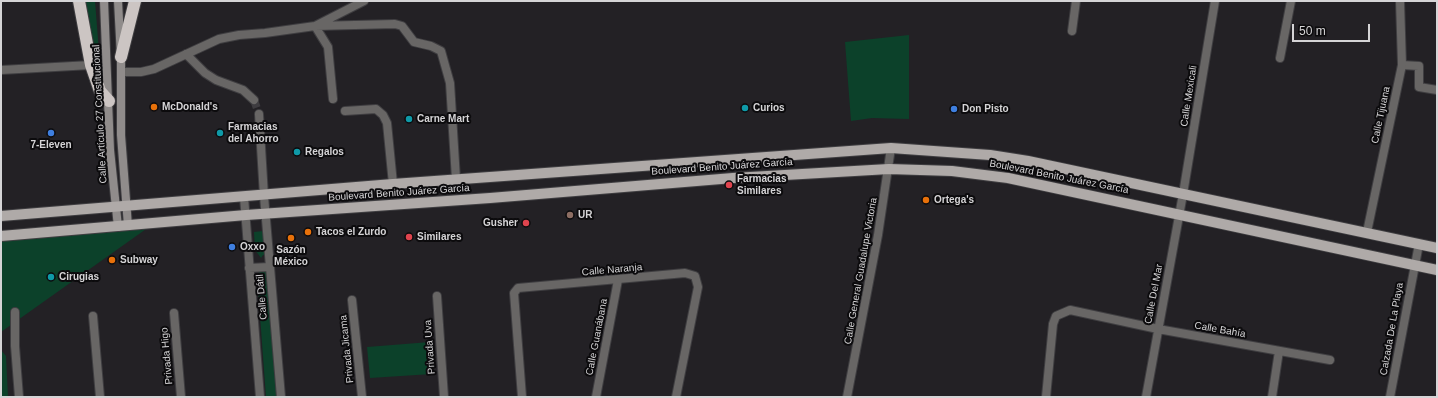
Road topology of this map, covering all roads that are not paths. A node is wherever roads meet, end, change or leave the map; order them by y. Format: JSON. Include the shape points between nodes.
{"nodes":[{"id":1,"x":79,"y":1,"type":"edge"},
{"id":2,"x":104,"y":1,"type":"edge"},
{"id":3,"x":118,"y":1,"type":"edge"},
{"id":4,"x":135,"y":1,"type":"edge"},
{"id":5,"x":364,"y":1,"type":"edge"},
{"id":6,"x":1076,"y":1,"type":"edge"},
{"id":7,"x":1214,"y":1,"type":"edge"},
{"id":8,"x":1291,"y":1,"type":"edge"},
{"id":9,"x":1400,"y":1,"type":"edge"},
{"id":10,"x":315,"y":26,"type":"junction"},
{"id":11,"x":1072,"y":31,"type":"dead end"},
{"id":12,"x":186,"y":54,"type":"junction"},
{"id":13,"x":122,"y":57,"type":"junction"},
{"id":14,"x":1280,"y":58,"type":"dead end"},
{"id":15,"x":91,"y":65,"type":"junction"},
{"id":16,"x":1402,"y":65,"type":"junction"},
{"id":17,"x":1,"y":70,"type":"edge"},
{"id":18,"x":121,"y":72,"type":"junction"},
{"id":19,"x":1437,"y":90,"type":"edge"},
{"id":20,"x":333,"y":99,"type":"dead end"},
{"id":21,"x":254,"y":100,"type":"tunnel mouth"},
{"id":22,"x":108,"y":101,"type":"junction"},
{"id":23,"x":345,"y":111,"type":"dead end"},
{"id":24,"x":259,"y":114,"type":"tunnel mouth"},
{"id":25,"x":891,"y":148,"type":"junction"},
{"id":26,"x":889,"y":169,"type":"junction"},
{"id":27,"x":456,"y":179,"type":"junction"},
{"id":28,"x":393,"y":184,"type":"junction"},
{"id":29,"x":1184,"y":194,"type":"junction"},
{"id":30,"x":244,"y":196,"type":"junction"},
{"id":31,"x":264,"y":196,"type":"junction"},
{"id":32,"x":120,"y":206,"type":"junction"},
{"id":33,"x":1180,"y":213,"type":"junction"},
{"id":34,"x":264,"y":214,"type":"junction"},
{"id":35,"x":246,"y":215,"type":"junction"},
{"id":36,"x":1,"y":216,"type":"edge"},
{"id":37,"x":123,"y":226,"type":"junction"},
{"id":38,"x":1367,"y":232,"type":"junction"},
{"id":39,"x":1,"y":236,"type":"edge"},
{"id":40,"x":1419,"y":244,"type":"junction"},
{"id":41,"x":1437,"y":248,"type":"edge"},
{"id":42,"x":1414,"y":265,"type":"junction"},
{"id":43,"x":269,"y":267,"type":"junction"},
{"id":44,"x":249,"y":268,"type":"junction"},
{"id":45,"x":1437,"y":270,"type":"edge"},
{"id":46,"x":618,"y":280,"type":"junction"},
{"id":47,"x":437,"y":296,"type":"dead end"},
{"id":48,"x":352,"y":300,"type":"dead end"},
{"id":49,"x":15,"y":312,"type":"dead end"},
{"id":50,"x":174,"y":313,"type":"dead end"},
{"id":51,"x":93,"y":316,"type":"dead end"},
{"id":52,"x":1158,"y":329,"type":"junction"},
{"id":53,"x":1279,"y":351,"type":"junction"},
{"id":54,"x":1330,"y":360,"type":"dead end"},
{"id":55,"x":19,"y":397,"type":"edge"},
{"id":56,"x":100,"y":397,"type":"edge"},
{"id":57,"x":181,"y":397,"type":"edge"},
{"id":58,"x":260,"y":397,"type":"edge"},
{"id":59,"x":281,"y":397,"type":"edge"},
{"id":60,"x":362,"y":397,"type":"edge"},
{"id":61,"x":444,"y":397,"type":"edge"},
{"id":62,"x":522,"y":397,"type":"edge"},
{"id":63,"x":596,"y":397,"type":"edge"},
{"id":64,"x":676,"y":397,"type":"edge"},
{"id":65,"x":847,"y":397,"type":"edge"},
{"id":66,"x":1046,"y":397,"type":"edge"},
{"id":67,"x":1146,"y":397,"type":"edge"},
{"id":68,"x":1272,"y":397,"type":"edge"},
{"id":69,"x":1390,"y":397,"type":"edge"}],
"edges":[{"from":1,"to":15,"type":"highway"},
{"from":2,"to":22,"type":"main road","name":"Calle Artículo 27 Constitucional"},
{"from":3,"to":13,"type":"main road","name":"Calle Artículo 27 Constitucional"},
{"from":4,"to":13,"type":"highway"},
{"from":5,"to":10,"type":"street"},
{"from":6,"to":11,"type":"street"},
{"from":7,"to":29,"type":"street","name":"Calle Mexicali"},
{"from":8,"to":14,"type":"street"},
{"from":9,"to":16,"type":"street","name":"Calle Tijuana"},
{"from":10,"to":12,"type":"street","via":[[219,39]]},
{"from":10,"to":20,"type":"street","via":[[328,47]]},
{"from":10,"to":27,"type":"street","via":[[395,24],[402,26],[414,42],[441,50],[450,83]]},
{"from":12,"to":18,"type":"street","via":[[141,72]]},
{"from":12,"to":21,"type":"street","via":[[205,73],[243,90]]},
{"from":13,"to":18,"type":"main road","name":"Calle Artículo 27 Constitucional"},
{"from":15,"to":17,"type":"street"},
{"from":15,"to":22,"type":"highway","via":[[100,91]]},
{"from":16,"to":19,"type":"street","via":[[1419,66],[1419,86]]},
{"from":16,"to":38,"type":"street","name":"Calle Tijuana"},
{"from":18,"to":32,"type":"main road","name":"Calle Artículo 27 Constitucional"},
{"from":22,"to":32,"type":"main road","name":"Calle Artículo 27 Constitucional","via":[[110,150]]},
{"from":23,"to":28,"type":"street","via":[[376,109],[383,116],[387,123]]},
{"from":24,"to":31,"type":"street","name":"Calle Dátil"},
{"from":25,"to":26,"type":"street","name":"Calle General Guadalupe Victoria"},
{"from":25,"to":27,"type":"main road","name":"Boulevard Benito Juárez García"},
{"from":25,"to":29,"type":"main road","name":"Boulevard Benito Juárez García","via":[[990,155]]},
{"from":26,"to":33,"type":"main road","name":"Boulevard Benito Juárez García","via":[[952,170],[1008,178]]},
{"from":26,"to":34,"type":"main road","name":"Boulevard Benito Juárez García","via":[[733,178]]},
{"from":26,"to":65,"type":"street","name":"Calle General Guadalupe Victoria"},
{"from":27,"to":28,"type":"main road","name":"Boulevard Benito Juárez García"},
{"from":28,"to":31,"type":"main road","name":"Boulevard Benito Juárez García"},
{"from":29,"to":33,"type":"street","name":"Calle Del Mar"},
{"from":29,"to":38,"type":"main road","name":"Boulevard Benito Juárez García"},
{"from":30,"to":31,"type":"main road","name":"Boulevard Benito Juárez García"},
{"from":30,"to":32,"type":"main road","name":"Boulevard Benito Juárez García"},
{"from":30,"to":35,"type":"street","name":"Calle Dátil"},
{"from":31,"to":34,"type":"street","name":"Calle Dátil"},
{"from":32,"to":36,"type":"main road","name":"Boulevard Benito Juárez García"},
{"from":32,"to":37,"type":"main road","name":"Calle Artículo 27 Constitucional"},
{"from":33,"to":42,"type":"main road","name":"Boulevard Benito Juárez García"},
{"from":33,"to":52,"type":"street","name":"Calle Del Mar"},
{"from":34,"to":35,"type":"main road","name":"Boulevard Benito Juárez García"},
{"from":34,"to":43,"type":"street","name":"Calle Dátil"},
{"from":35,"to":37,"type":"main road","name":"Boulevard Benito Juárez García"},
{"from":35,"to":44,"type":"street","name":"Calle Dátil"},
{"from":37,"to":39,"type":"main road","name":"Boulevard Benito Juárez García"},
{"from":38,"to":40,"type":"main road","name":"Boulevard Benito Juárez García"},
{"from":40,"to":41,"type":"main road","name":"Boulevard Benito Juárez García"},
{"from":40,"to":42,"type":"street","name":"Calzada De La Playa"},
{"from":42,"to":45,"type":"main road","name":"Boulevard Benito Juárez García"},
{"from":42,"to":69,"type":"street","name":"Calzada De La Playa"},
{"from":43,"to":44,"type":"street"},
{"from":43,"to":59,"type":"street","name":"Calle Dátil"},
{"from":44,"to":58,"type":"street","name":"Calle Dátil"},
{"from":46,"to":62,"type":"street","name":"Calle Naranja","via":[[515,290]]},
{"from":46,"to":63,"type":"street","name":"Calle Guanábana"},
{"from":46,"to":64,"type":"street","name":"Calle Naranja","via":[[684,273],[695,276],[698,287]]},
{"from":47,"to":61,"type":"street","name":"Privada Uva"},
{"from":48,"to":60,"type":"street","name":"Privada Jicama"},
{"from":49,"to":55,"type":"street"},
{"from":50,"to":57,"type":"street","name":"Privada Higo"},
{"from":51,"to":56,"type":"street"},
{"from":52,"to":53,"type":"street","name":"Calle Bahía"},
{"from":52,"to":66,"type":"street","name":"Calle Bahía","via":[[1070,310],[1062,312],[1056,316],[1052,324]]},
{"from":52,"to":67,"type":"street","name":"Calle Del Mar"},
{"from":53,"to":54,"type":"street","name":"Calle Bahía"},
{"from":53,"to":68,"type":"street"}]}
